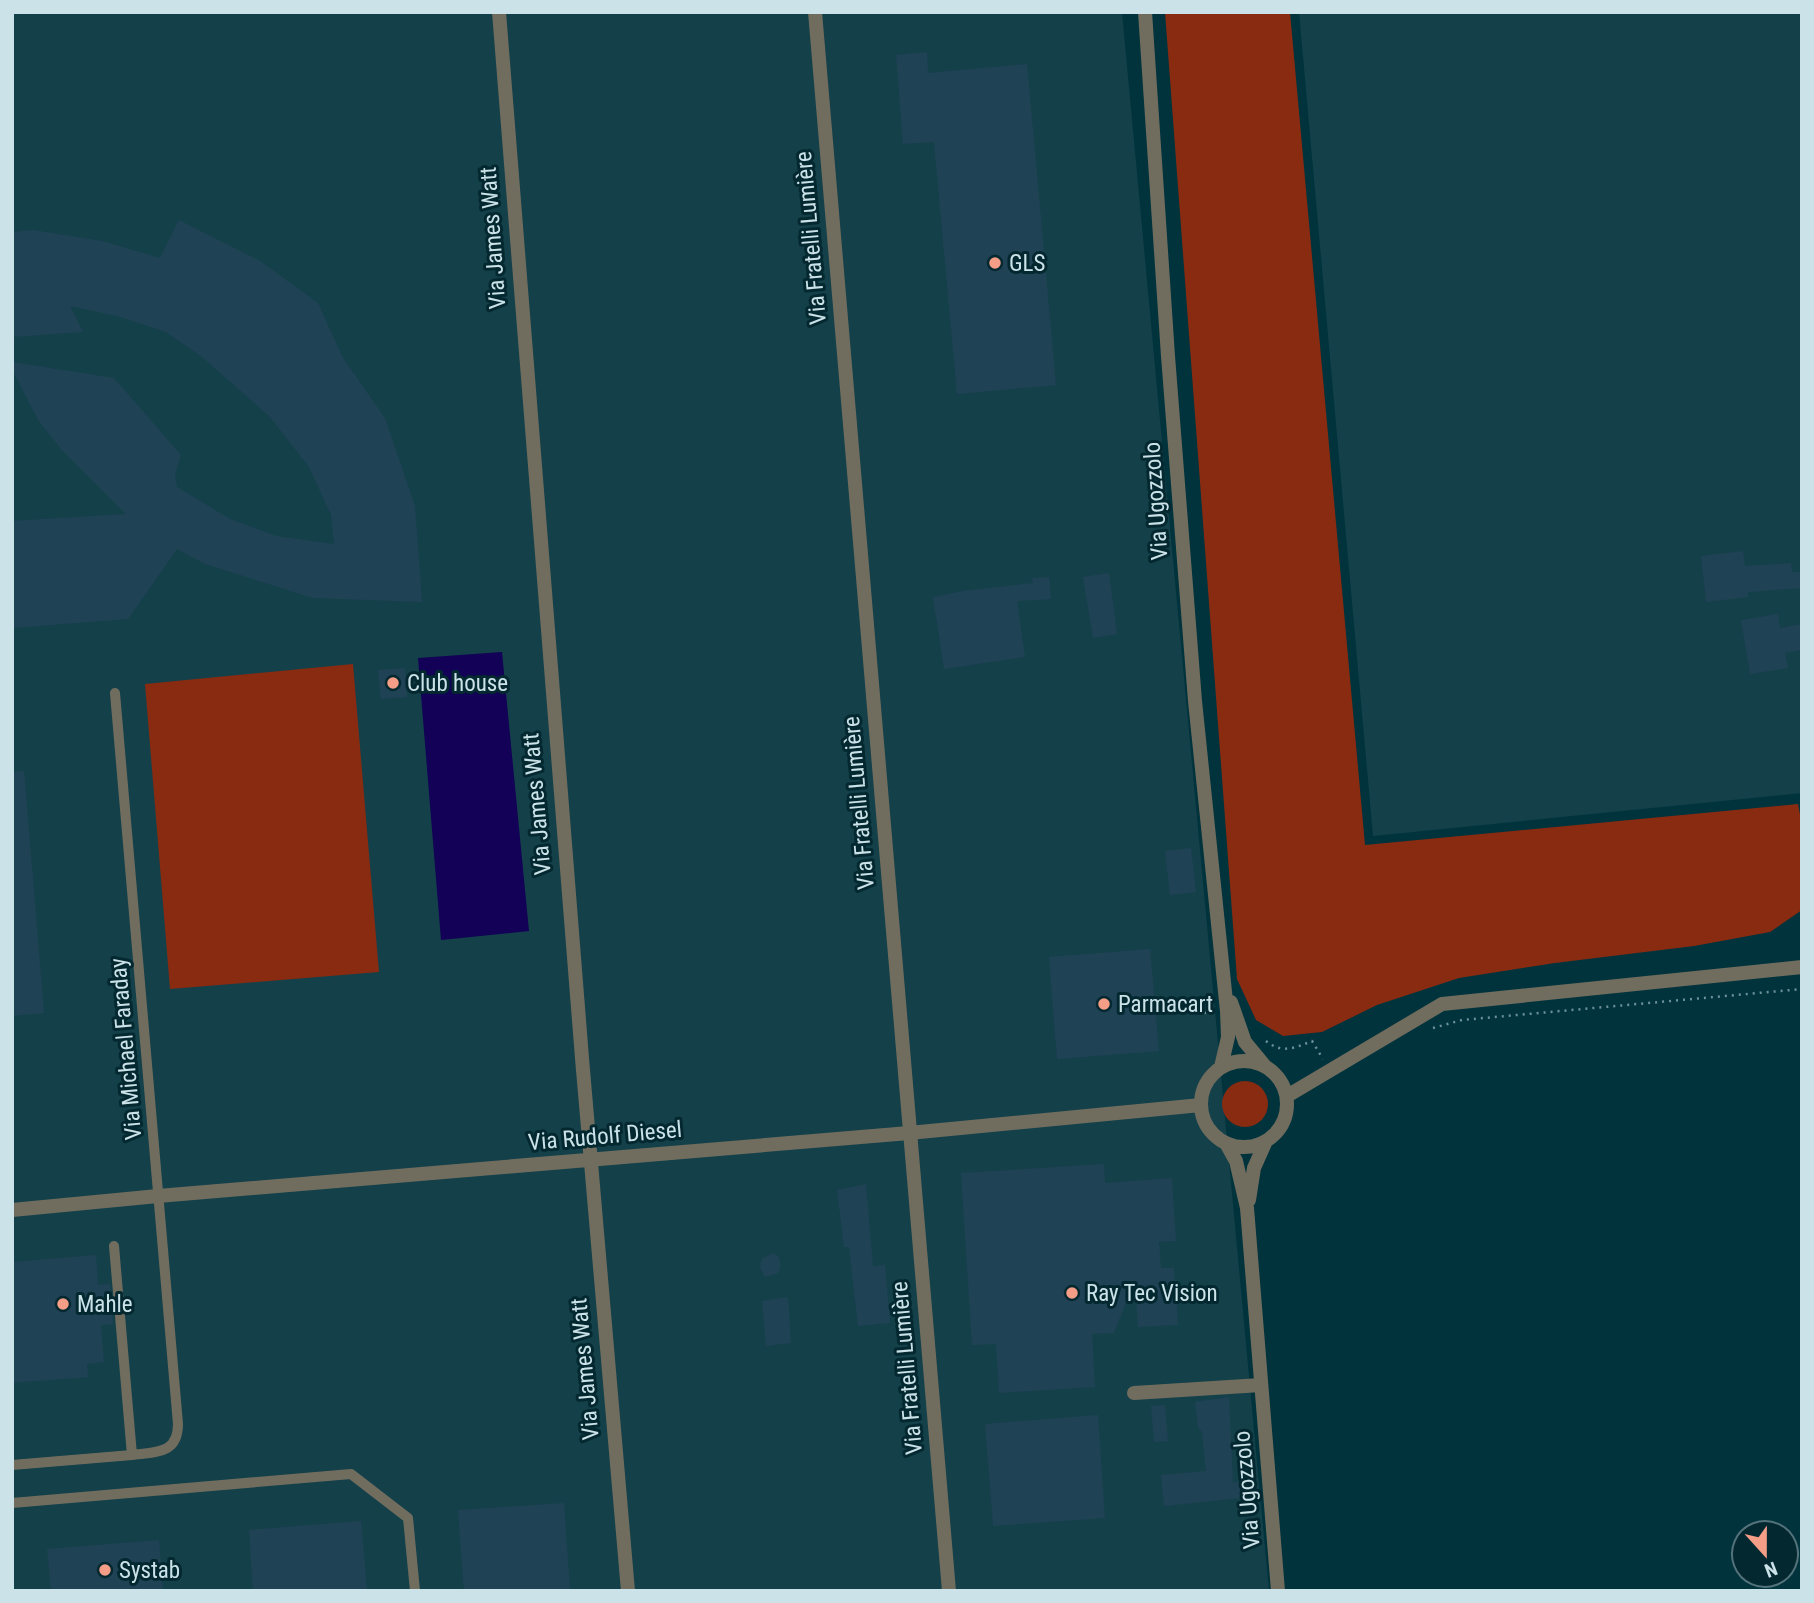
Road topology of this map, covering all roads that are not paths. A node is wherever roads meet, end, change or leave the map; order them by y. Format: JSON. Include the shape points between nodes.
{"nodes":[{"id":1,"x":499,"y":12,"type":"edge"},
{"id":2,"x":815,"y":12,"type":"edge"},
{"id":3,"x":1145,"y":12,"type":"edge"},
{"id":4,"x":115,"y":693,"type":"dead end"},
{"id":5,"x":1802,"y":967,"type":"edge"},
{"id":6,"x":1224,"y":984,"type":"junction"},
{"id":7,"x":1264,"y":1065,"type":"junction"},
{"id":8,"x":1221,"y":1067,"type":"junction"},
{"id":9,"x":1287,"y":1096,"type":"junction"},
{"id":10,"x":1201,"y":1105,"type":"junction"},
{"id":11,"x":909,"y":1133,"type":"junction"},
{"id":12,"x":1266,"y":1141,"type":"junction"},
{"id":13,"x":1226,"y":1143,"type":"junction"},
{"id":14,"x":589,"y":1160,"type":"junction"},
{"id":15,"x":158,"y":1196,"type":"junction"},
{"id":16,"x":1247,"y":1208,"type":"junction"},
{"id":17,"x":12,"y":1210,"type":"edge"},
{"id":18,"x":114,"y":1247,"type":"dead end"},
{"id":19,"x":1261,"y":1385,"type":"junction"},
{"id":20,"x":1134,"y":1393,"type":"dead end"},
{"id":21,"x":132,"y":1455,"type":"junction"},
{"id":22,"x":12,"y":1465,"type":"edge"},
{"id":23,"x":12,"y":1503,"type":"edge"},
{"id":24,"x":415,"y":1591,"type":"edge"},
{"id":25,"x":628,"y":1591,"type":"edge"},
{"id":26,"x":949,"y":1591,"type":"edge"},
{"id":27,"x":1278,"y":1591,"type":"edge"}],
"edges":[{"from":1,"to":14,"type":"street","name":"Via James Watt"},
{"from":2,"to":11,"type":"street","name":"Via Fratelli Lumière"},
{"from":3,"to":6,"type":"street","name":"Via Ugozzolo","via":[[1195,701]]},
{"from":4,"to":15,"type":"lane","name":"Via Michael Faraday"},
{"from":5,"to":9,"type":"street","via":[[1442,1004]]},
{"from":6,"to":7,"type":"street","name":"Via Ugozzolo","via":[[1245,1042]]},
{"from":6,"to":8,"type":"street","name":"Via Ugozzolo","via":[[1228,1037]]},
{"from":7,"to":8,"type":"street","via":[[1250,1061]]},
{"from":7,"to":9,"type":"street","via":[[1283,1083]]},
{"from":8,"to":10,"type":"street","via":[[1206,1084]]},
{"from":9,"to":12,"type":"street","via":[[1284,1122]]},
{"from":10,"to":11,"type":"street","name":"Via Rudolf Diesel"},
{"from":10,"to":13,"type":"street","via":[[1208,1128]]},
{"from":11,"to":14,"type":"street","name":"Via Rudolf Diesel"},
{"from":11,"to":26,"type":"street","name":"Via Fratelli Lumière"},
{"from":12,"to":13,"type":"street","via":[[1240,1147]]},
{"from":12,"to":16,"type":"street","name":"Via Ugozzolo","via":[[1254,1168]]},
{"from":13,"to":16,"type":"street","name":"Via Ugozzolo","via":[[1236,1161]]},
{"from":14,"to":15,"type":"street","name":"Via Rudolf Diesel"},
{"from":14,"to":25,"type":"street","name":"Via James Watt"},
{"from":15,"to":17,"type":"street","name":"Via Rudolf Diesel"},
{"from":15,"to":21,"type":"lane","name":"Via Michael Faraday","via":[[178,1431],[173,1444],[160,1451]]},
{"from":16,"to":19,"type":"street","name":"Via Ugozzolo"},
{"from":18,"to":21,"type":"lane"},
{"from":19,"to":20,"type":"street"},
{"from":19,"to":27,"type":"street","name":"Via Ugozzolo"},
{"from":21,"to":22,"type":"lane"},
{"from":23,"to":24,"type":"lane","via":[[351,1474],[408,1518]]}]}
